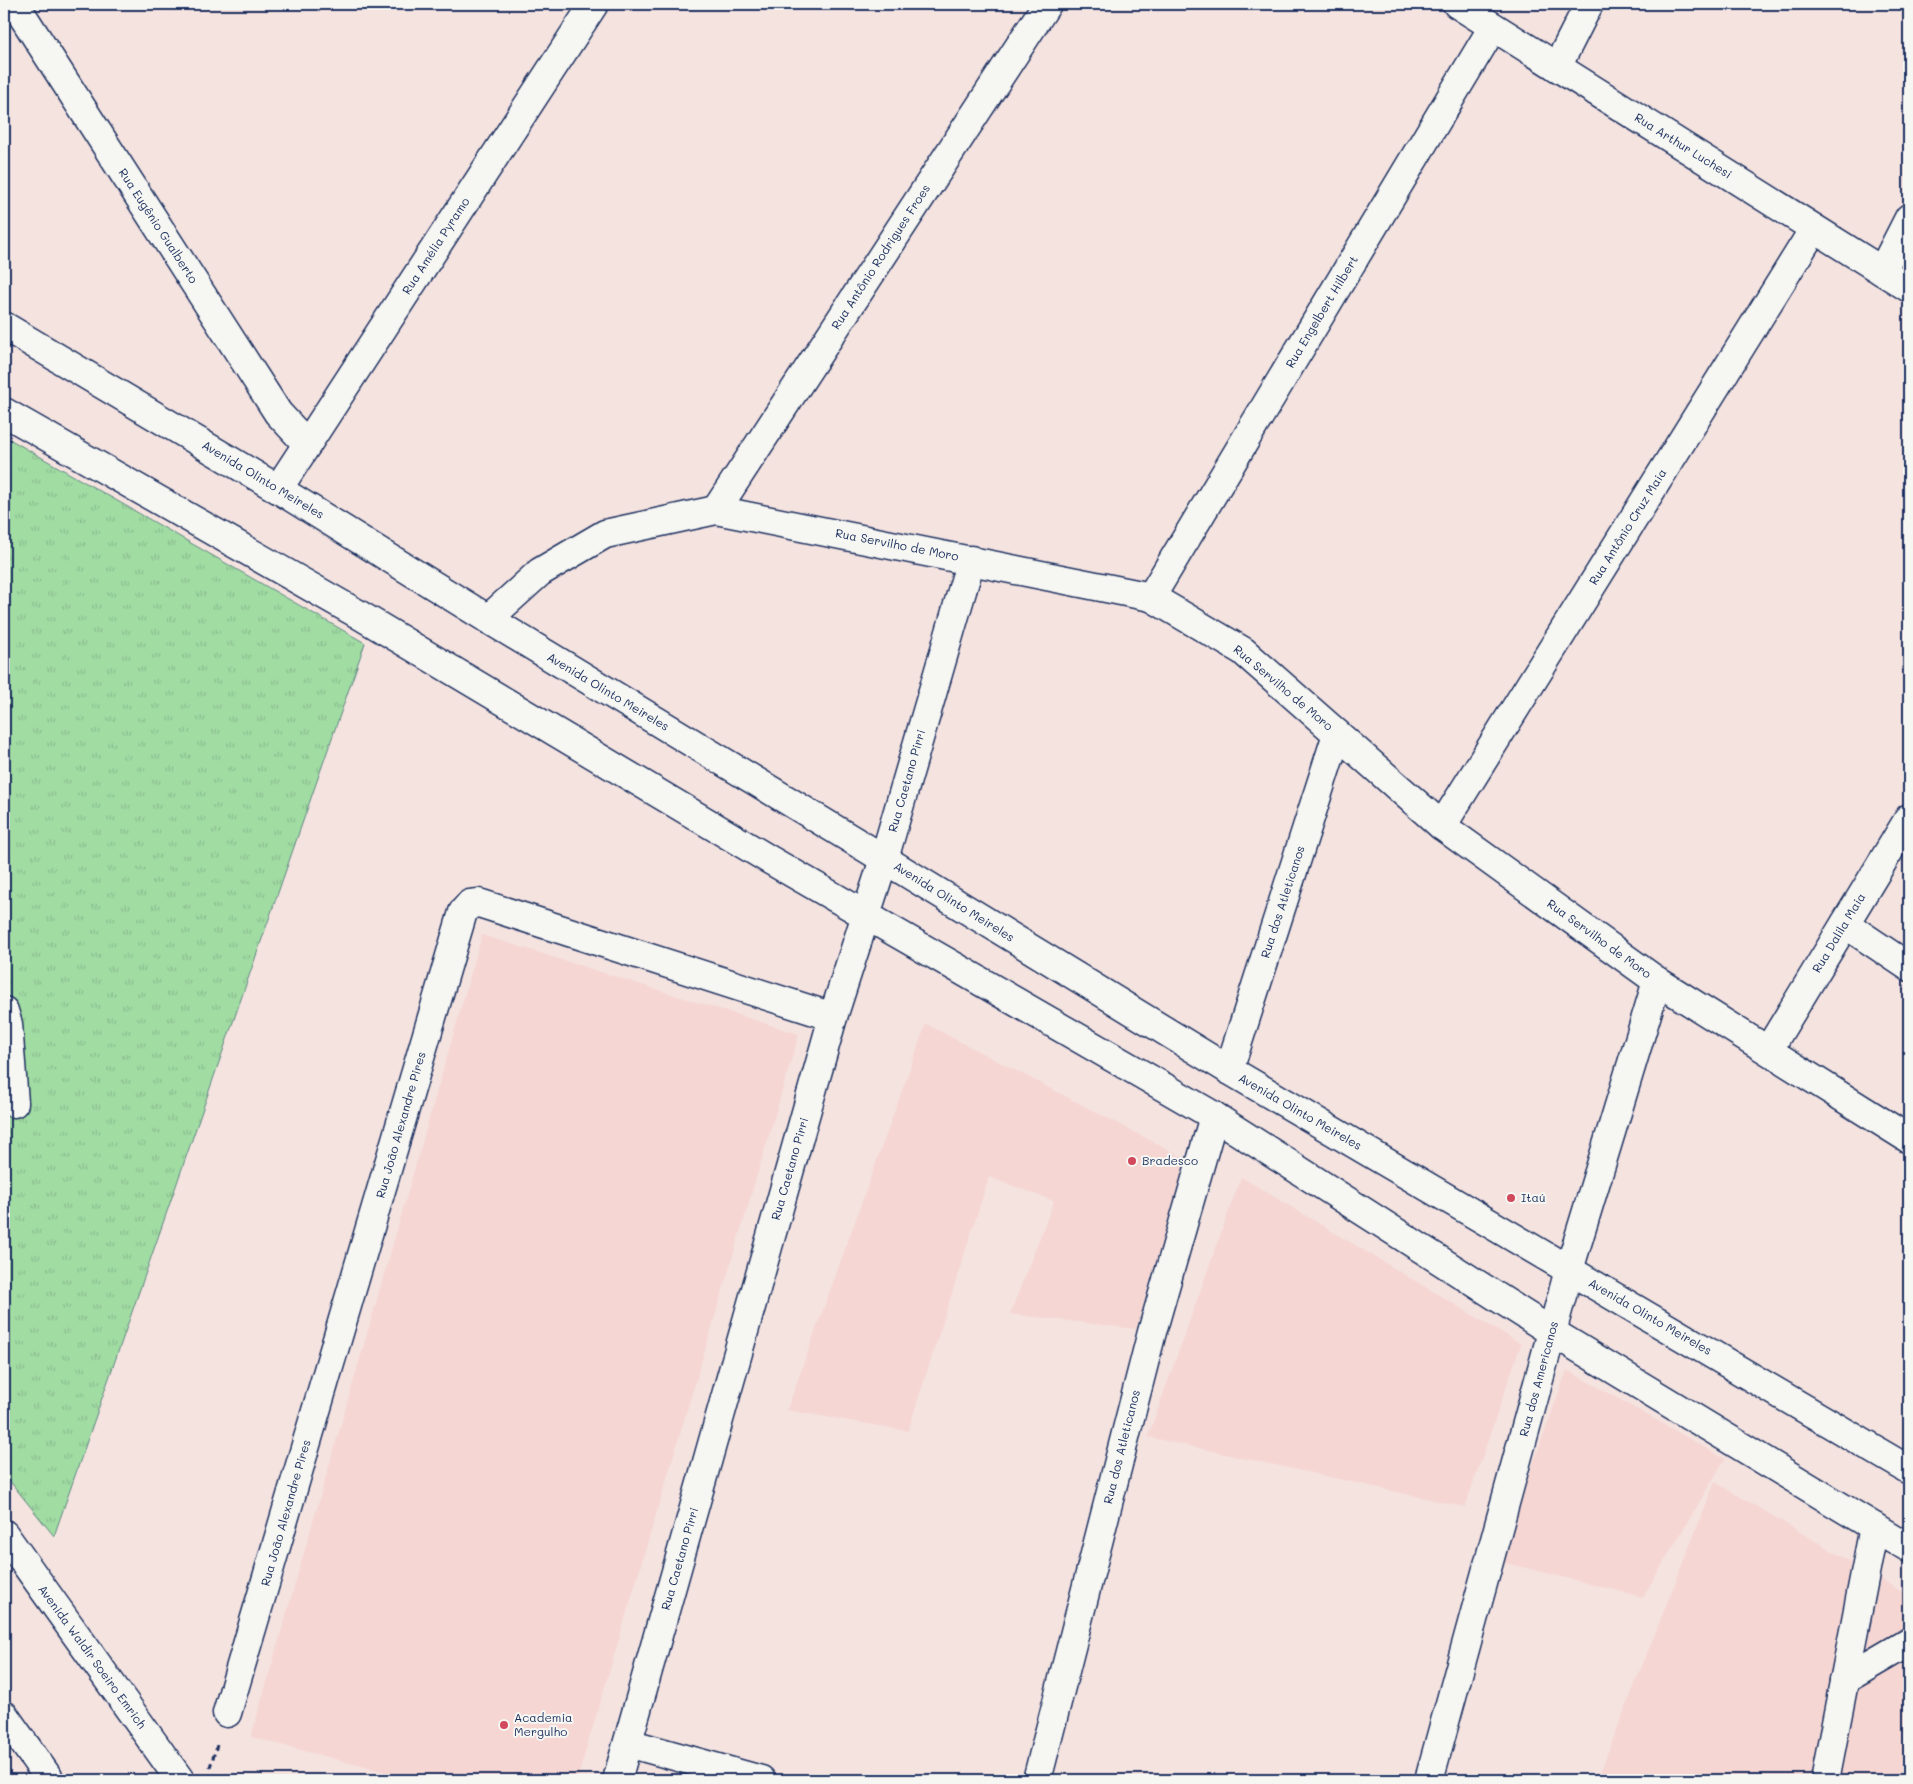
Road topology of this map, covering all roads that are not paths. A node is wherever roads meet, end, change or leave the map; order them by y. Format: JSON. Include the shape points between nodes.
{"nodes":[{"id":1,"x":15,"y":4,"type":"edge"},
{"id":2,"x":594,"y":4,"type":"edge"},
{"id":3,"x":1047,"y":4,"type":"edge"},
{"id":4,"x":1457,"y":4,"type":"edge"},
{"id":5,"x":1589,"y":4,"type":"edge"},
{"id":6,"x":1493,"y":26,"type":"junction"},
{"id":7,"x":1557,"y":67,"type":"junction"},
{"id":8,"x":1909,"y":218,"type":"edge"},
{"id":9,"x":1814,"y":229,"type":"junction"},
{"id":10,"x":1882,"y":271,"type":"junction"},
{"id":11,"x":1909,"y":288,"type":"edge"},
{"id":12,"x":4,"y":326,"type":"edge"},
{"id":13,"x":4,"y":412,"type":"edge"},
{"id":14,"x":307,"y":444,"type":"junction"},
{"id":15,"x":278,"y":488,"type":"junction"},
{"id":16,"x":716,"y":510,"type":"junction"},
{"id":17,"x":971,"y":560,"type":"junction"},
{"id":18,"x":1151,"y":597,"type":"junction"},
{"id":19,"x":488,"y":619,"type":"junction"},
{"id":20,"x":1337,"y":734,"type":"junction"},
{"id":21,"x":1909,"y":818,"type":"edge"},
{"id":22,"x":1442,"y":826,"type":"junction"},
{"id":23,"x":884,"y":859,"type":"junction"},
{"id":24,"x":867,"y":915,"type":"junction"},
{"id":25,"x":1845,"y":924,"type":"junction"},
{"id":26,"x":1909,"y":967,"type":"edge"},
{"id":27,"x":1657,"y":980,"type":"junction"},
{"id":28,"x":4,"y":1011,"type":"edge"},
{"id":29,"x":832,"y":1016,"type":"junction"},
{"id":30,"x":1769,"y":1049,"type":"junction"},
{"id":31,"x":1229,"y":1070,"type":"junction"},
{"id":32,"x":14,"y":1103,"type":"dead end"},
{"id":33,"x":1214,"y":1116,"type":"junction"},
{"id":34,"x":1909,"y":1139,"type":"edge"},
{"id":35,"x":1569,"y":1270,"type":"junction"},
{"id":36,"x":1552,"y":1332,"type":"junction"},
{"id":37,"x":1909,"y":1470,"type":"edge"},
{"id":38,"x":1874,"y":1527,"type":"junction"},
{"id":39,"x":4,"y":1534,"type":"edge"},
{"id":40,"x":1909,"y":1548,"type":"edge"},
{"id":41,"x":1909,"y":1642,"type":"edge"},
{"id":42,"x":1844,"y":1680,"type":"junction"},
{"id":43,"x":227,"y":1713,"type":"road end"},
{"id":44,"x":4,"y":1715,"type":"edge"},
{"id":45,"x":628,"y":1743,"type":"junction"},
{"id":46,"x":50,"y":1780,"type":"edge"},
{"id":47,"x":180,"y":1780,"type":"edge"},
{"id":48,"x":617,"y":1780,"type":"edge"},
{"id":49,"x":761,"y":1780,"type":"edge"},
{"id":50,"x":1037,"y":1780,"type":"edge"},
{"id":51,"x":1429,"y":1780,"type":"edge"},
{"id":52,"x":1825,"y":1780,"type":"edge"}],
"edges":[{"from":1,"to":14,"type":"street","name":"Rua Eugênio Gualberto","via":[[278,413]]},
{"from":2,"to":14,"type":"street","name":"Rua Amélia Pyramo"},
{"from":3,"to":16,"type":"street","name":"Rua Antônio Rodrigues Froes"},
{"from":4,"to":6,"type":"street","name":"Rua Arthur Luchesi"},
{"from":5,"to":7,"type":"street"},
{"from":6,"to":7,"type":"street","name":"Rua Arthur Luchesi"},
{"from":6,"to":18,"type":"street","name":"Rua Engelbert Hilbert"},
{"from":7,"to":9,"type":"street","name":"Rua Arthur Luchesi"},
{"from":8,"to":10,"type":"street"},
{"from":9,"to":10,"type":"street","name":"Rua Arthur Luchesi"},
{"from":9,"to":22,"type":"street","name":"Rua Antônio Cruz Maia"},
{"from":10,"to":11,"type":"street","name":"Rua Arthur Luchesi"},
{"from":12,"to":15,"type":"street","name":"Avenida Olinto Meireles"},
{"from":13,"to":24,"type":"street","via":[[358,614]]},
{"from":14,"to":15,"type":"street","name":"Rua Amélia Pyramo"},
{"from":15,"to":19,"type":"street","name":"Avenida Olinto Meireles"},
{"from":16,"to":17,"type":"street","name":"Rua Servilho de Moro"},
{"from":16,"to":19,"type":"street","name":"Rua Servilho de Moro","via":[[605,534],[540,572]]},
{"from":17,"to":18,"type":"street","name":"Rua Servilho de Moro"},
{"from":17,"to":23,"type":"street","name":"Rua Caetano Pirri"},
{"from":18,"to":20,"type":"street","name":"Rua Servilho de Moro","via":[[1243,651]]},
{"from":19,"to":23,"type":"street","name":"Avenida Olinto Meireles"},
{"from":20,"to":22,"type":"street","name":"Rua Servilho de Moro"},
{"from":20,"to":31,"type":"street","name":"Rua dos Atleticanos"},
{"from":21,"to":25,"type":"street","name":"Rua Dalila Maia"},
{"from":22,"to":27,"type":"street","name":"Rua Servilho de Moro"},
{"from":23,"to":24,"type":"street","name":"Rua Caetano Pirri"},
{"from":23,"to":31,"type":"street","name":"Avenida Olinto Meireles"},
{"from":24,"to":29,"type":"street","name":"Rua Caetano Pirri"},
{"from":24,"to":33,"type":"street"},
{"from":25,"to":26,"type":"street"},
{"from":25,"to":30,"type":"street","name":"Rua Dalila Maia"},
{"from":27,"to":30,"type":"street","name":"Rua Servilho de Moro"},
{"from":27,"to":35,"type":"street","name":"Rua dos Americanos"},
{"from":28,"to":32,"type":"street","via":[[8,1024]]},
{"from":29,"to":43,"type":"street","name":"Rua João Alexandre Pires","via":[[479,903],[470,904],[463,912]]},
{"from":29,"to":45,"type":"street","name":"Rua Caetano Pirri"},
{"from":30,"to":34,"type":"street","name":"Rua Servilho de Moro"},
{"from":31,"to":35,"type":"street","name":"Avenida Olinto Meireles"},
{"from":33,"to":36,"type":"street"},
{"from":33,"to":50,"type":"street","name":"Rua dos Atleticanos","via":[[1152,1332]]},
{"from":35,"to":36,"type":"street","name":"Rua dos Americanos"},
{"from":35,"to":37,"type":"street","name":"Avenida Olinto Meireles"},
{"from":36,"to":38,"type":"street"},
{"from":36,"to":51,"type":"street","name":"Rua dos Americanos"},
{"from":38,"to":40,"type":"street"},
{"from":38,"to":42,"type":"street"},
{"from":39,"to":47,"type":"street","name":"Avenida Waldir Soeiro Emrich"},
{"from":41,"to":42,"type":"street"},
{"from":42,"to":52,"type":"street"},
{"from":44,"to":46,"type":"street"},
{"from":45,"to":48,"type":"street","name":"Rua Caetano Pirri"},
{"from":45,"to":49,"type":"street"}]}
